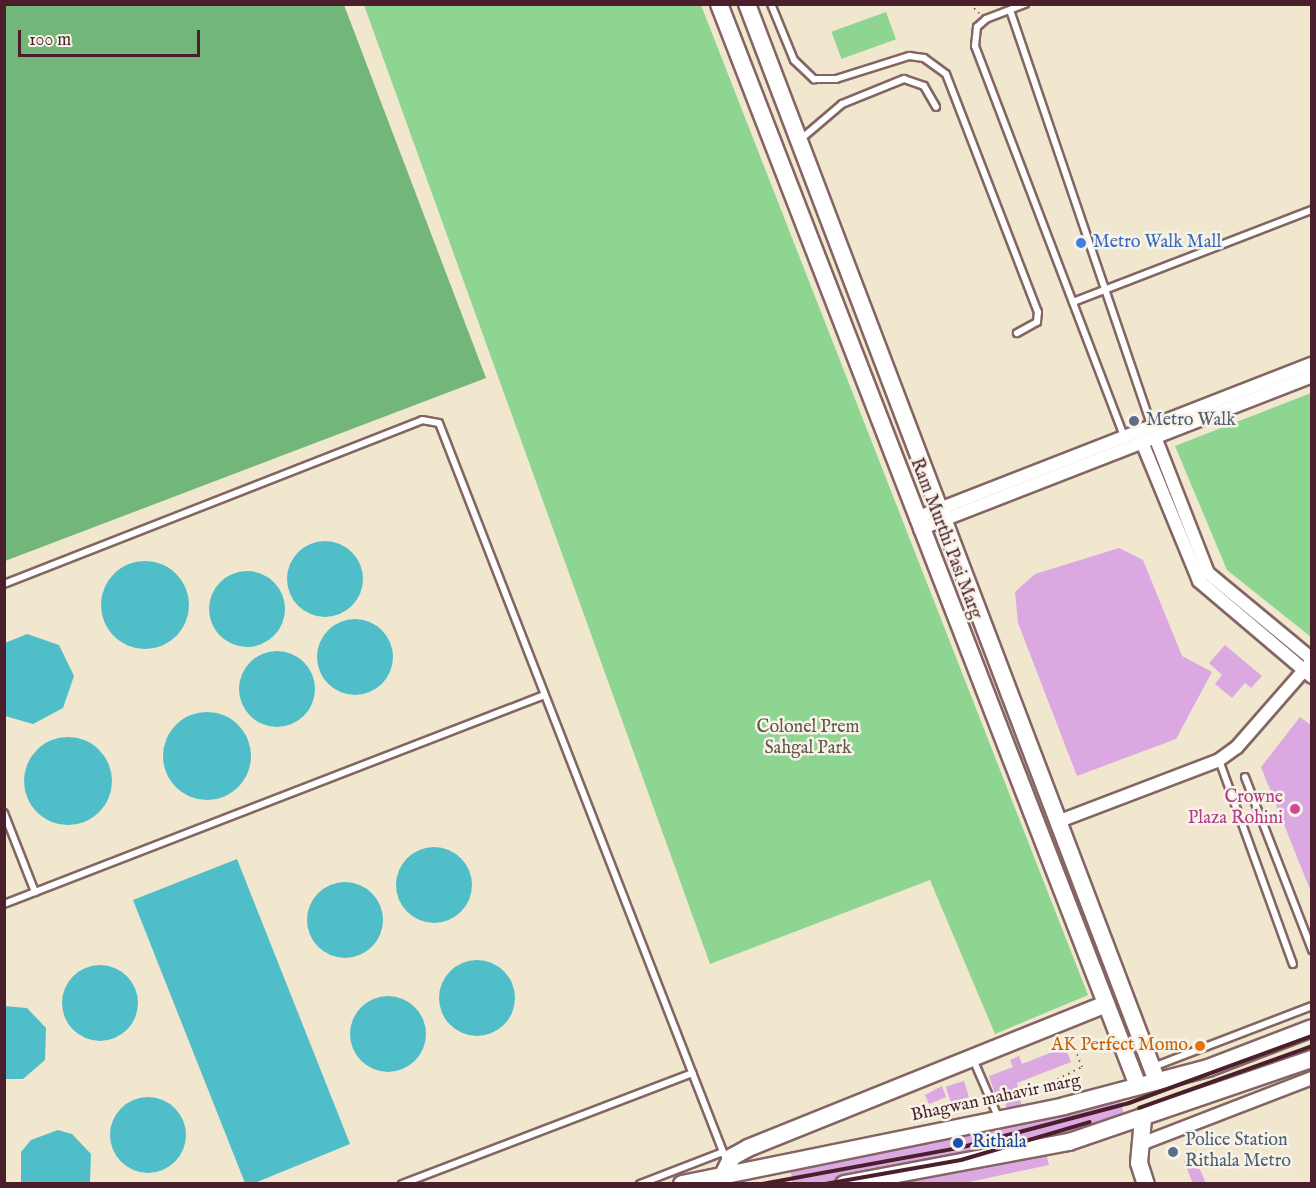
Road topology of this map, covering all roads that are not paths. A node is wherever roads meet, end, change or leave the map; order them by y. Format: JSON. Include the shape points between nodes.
{"nodes":[{"id":1,"x":718,"y":4,"type":"edge"},
{"id":2,"x":747,"y":4,"type":"edge"},
{"id":3,"x":771,"y":4,"type":"edge"},
{"id":4,"x":1025,"y":4,"type":"edge"},
{"id":5,"x":1010,"y":10,"type":"junction"},
{"id":6,"x":936,"y":107,"type":"dead end"},
{"id":7,"x":799,"y":141,"type":"junction"},
{"id":8,"x":1311,"y":210,"type":"edge"},
{"id":9,"x":1101,"y":289,"type":"junction"},
{"id":10,"x":1073,"y":302,"type":"junction"},
{"id":11,"x":1017,"y":333,"type":"dead end"},
{"id":12,"x":1311,"y":364,"type":"edge"},
{"id":13,"x":1311,"y":376,"type":"edge"},
{"id":14,"x":1154,"y":432,"type":"junction"},
{"id":15,"x":1126,"y":442,"type":"junction"},
{"id":16,"x":1142,"y":442,"type":"junction"},
{"id":17,"x":942,"y":515,"type":"junction"},
{"id":18,"x":918,"y":524,"type":"junction"},
{"id":19,"x":4,"y":584,"type":"edge"},
{"id":20,"x":1310,"y":667,"type":"edge"},
{"id":21,"x":542,"y":696,"type":"junction"},
{"id":22,"x":1219,"y":760,"type":"junction"},
{"id":23,"x":1245,"y":777,"type":"dead end"},
{"id":24,"x":4,"y":813,"type":"edge"},
{"id":25,"x":1057,"y":822,"type":"junction"},
{"id":26,"x":35,"y":892,"type":"junction"},
{"id":27,"x":4,"y":904,"type":"edge"},
{"id":28,"x":1311,"y":950,"type":"edge"},
{"id":29,"x":1293,"y":964,"type":"dead end"},
{"id":30,"x":1106,"y":1004,"type":"junction"},
{"id":31,"x":1311,"y":1006,"type":"edge"},
{"id":32,"x":1311,"y":1028,"type":"edge"},
{"id":33,"x":972,"y":1058,"type":"junction"},
{"id":34,"x":1311,"y":1059,"type":"edge"},
{"id":35,"x":692,"y":1073,"type":"junction"},
{"id":36,"x":1155,"y":1074,"type":"junction"},
{"id":37,"x":1311,"y":1078,"type":"edge"},
{"id":38,"x":1137,"y":1086,"type":"junction"},
{"id":39,"x":999,"y":1119,"type":"junction"},
{"id":40,"x":1143,"y":1119,"type":"junction"},
{"id":41,"x":1141,"y":1144,"type":"junction"},
{"id":42,"x":725,"y":1162,"type":"junction"},
{"id":43,"x":402,"y":1184,"type":"edge"},
{"id":44,"x":640,"y":1184,"type":"edge"},
{"id":45,"x":682,"y":1184,"type":"edge"},
{"id":46,"x":844,"y":1184,"type":"edge"},
{"id":47,"x":1146,"y":1184,"type":"edge"}],
"edges":[{"from":1,"to":18,"type":"street","name":"Ram Murthi Pasi Marg"},
{"from":2,"to":7,"type":"street","name":"Ram Murthi Pasi Marg"},
{"from":3,"to":11,"type":"lane","via":[[794,60],[814,79],[836,79],[909,56],[924,58],[946,74],[1038,312],[1037,322]]},
{"from":4,"to":5,"type":"lane"},
{"from":5,"to":9,"type":"lane"},
{"from":5,"to":10,"type":"lane","via":[[977,27],[975,46]]},
{"from":6,"to":7,"type":"lane","via":[[924,86],[904,79],[842,104]]},
{"from":7,"to":17,"type":"street","name":"Ram Murthi Pasi Marg"},
{"from":8,"to":9,"type":"lane"},
{"from":9,"to":10,"type":"lane"},
{"from":9,"to":14,"type":"lane"},
{"from":10,"to":15,"type":"lane"},
{"from":12,"to":14,"type":"street"},
{"from":13,"to":14,"type":"street"},
{"from":14,"to":15,"type":"street"},
{"from":14,"to":16,"type":"street"},
{"from":14,"to":20,"type":"street","via":[[1209,573]]},
{"from":15,"to":16,"type":"street"},
{"from":15,"to":17,"type":"street"},
{"from":16,"to":20,"type":"street","via":[[1199,581]]},
{"from":17,"to":18,"type":"street"},
{"from":17,"to":25,"type":"street","name":"Ram Murthi Pasi Marg"},
{"from":18,"to":30,"type":"street","name":"Ram Murthi Pasi Marg"},
{"from":19,"to":21,"type":"lane","via":[[431,418],[444,431]]},
{"from":20,"to":22,"type":"street","via":[[1237,747]]},
{"from":21,"to":26,"type":"lane"},
{"from":21,"to":35,"type":"lane"},
{"from":22,"to":25,"type":"street"},
{"from":22,"to":29,"type":"lane"},
{"from":23,"to":28,"type":"lane"},
{"from":24,"to":26,"type":"lane"},
{"from":25,"to":36,"type":"street","name":"Ram Murthi Pasi Marg"},
{"from":26,"to":27,"type":"lane"},
{"from":30,"to":33,"type":"street"},
{"from":30,"to":38,"type":"street","name":"Ram Murthi Pasi Marg"},
{"from":31,"to":36,"type":"lane"},
{"from":32,"to":36,"type":"street","name":"Bhagwan mahavir marg"},
{"from":33,"to":39,"type":"lane"},
{"from":33,"to":42,"type":"street","via":[[748,1148]]},
{"from":34,"to":40,"type":"street"},
{"from":35,"to":42,"type":"lane"},
{"from":35,"to":43,"type":"lane"},
{"from":36,"to":38,"type":"street","name":"Bhagwan mahavir marg"},
{"from":37,"to":41,"type":"street"},
{"from":38,"to":39,"type":"street","name":"Bhagwan mahavir marg"},
{"from":39,"to":42,"type":"street","name":"Bhagwan mahavir marg"},
{"from":40,"to":41,"type":"street"},
{"from":40,"to":46,"type":"street","via":[[1068,1142]]},
{"from":41,"to":47,"type":"street"},
{"from":42,"to":44,"type":"lane"},
{"from":42,"to":45,"type":"street","name":"Bhagwan mahavir marg"}]}
